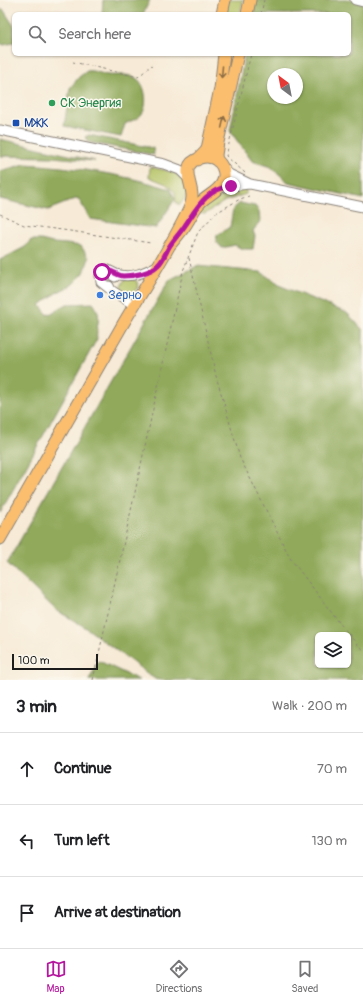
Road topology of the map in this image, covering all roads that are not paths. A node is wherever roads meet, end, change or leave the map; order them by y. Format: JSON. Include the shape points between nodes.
{"nodes":[{"id":1,"x":225,"y":0,"type":"edge"},
{"id":2,"x":250,"y":0,"type":"edge"},
{"id":3,"x":355,"y":0,"type":"edge"},
{"id":4,"x":363,"y":2,"type":"edge"},
{"id":5,"x":222,"y":12,"type":"edge"},
{"id":6,"x":247,"y":12,"type":"edge"},
{"id":7,"x":224,"y":56,"type":"edge"},
{"id":8,"x":238,"y":56,"type":"edge"},
{"id":9,"x":0,"y":130,"type":"edge"},
{"id":10,"x":197,"y":160,"type":"junction"},
{"id":11,"x":219,"y":163,"type":"junction"},
{"id":12,"x":164,"y":164,"type":"junction"},
{"id":13,"x":188,"y":178,"type":"junction"},
{"id":14,"x":250,"y":184,"type":"junction"},
{"id":15,"x":215,"y":191,"type":"junction"},
{"id":16,"x":363,"y":208,"type":"edge"},
{"id":17,"x":170,"y":245,"type":"junction"},
{"id":18,"x":159,"y":265,"type":"junction"},
{"id":19,"x":134,"y":305,"type":"junction"},
{"id":20,"x":0,"y":539,"type":"edge"}],
"edges":[{"from":1,"to":5,"type":"main road"},
{"from":2,"to":6,"type":"main road"},
{"from":3,"to":4,"type":"street"},
{"from":7,"to":10,"type":"main road","one_way":true,"via":[[220,89],[207,149]]},
{"from":11,"to":8,"type":"main road","one_way":true,"via":[[216,155],[218,142]]},
{"from":9,"to":12,"type":"street"},
{"from":10,"to":11,"type":"main road","via":[[205,157]]},
{"from":10,"to":12,"type":"street","via":[[183,164]]},
{"from":10,"to":13,"type":"main road","via":[[190,168]]},
{"from":11,"to":14,"type":"street","via":[[229,174]]},
{"from":11,"to":15,"type":"main road","via":[[224,171],[223,181]]},
{"from":12,"to":13,"type":"street","via":[[182,172]]},
{"from":13,"to":15,"type":"main road","via":[[191,186],[200,192]]},
{"from":13,"to":17,"type":"main road","via":[[192,192],[191,203]]},
{"from":14,"to":15,"type":"street","via":[[223,187]]},
{"from":14,"to":16,"type":"street"},
{"from":15,"to":17,"type":"main road","via":[[199,203]]},
{"from":17,"to":18,"type":"main road"},
{"from":18,"to":19,"type":"main road"},
{"from":18,"to":19,"type":"street","via":[[139,274],[111,280]]},
{"from":19,"to":20,"type":"main road"}]}
